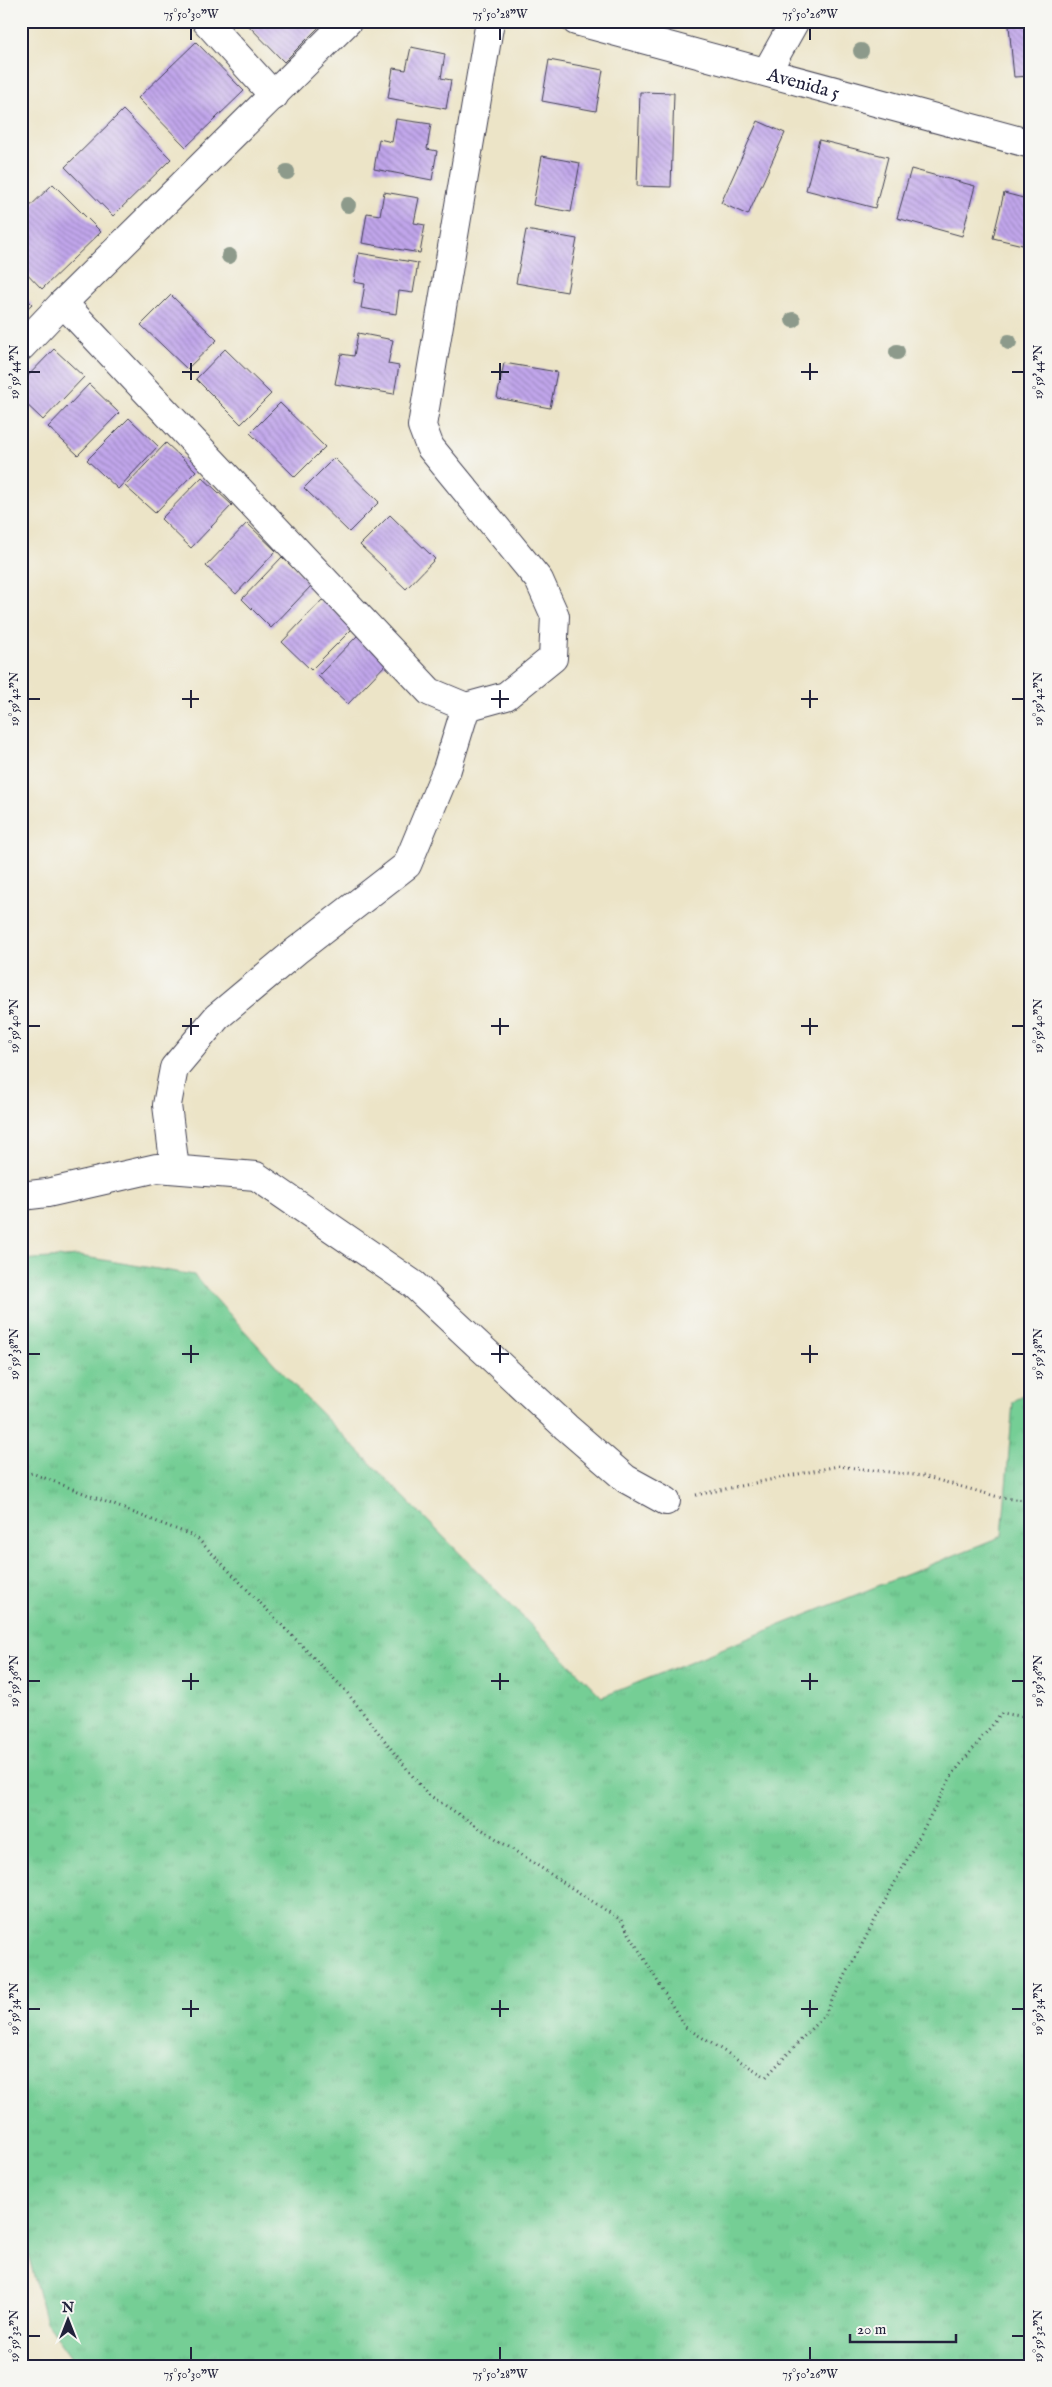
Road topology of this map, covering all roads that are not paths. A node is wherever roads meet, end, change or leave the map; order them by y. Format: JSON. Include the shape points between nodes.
{"nodes":[{"id":1,"x":206,"y":21,"type":"edge"},
{"id":2,"x":348,"y":21,"type":"edge"},
{"id":3,"x":490,"y":21,"type":"edge"},
{"id":4,"x":576,"y":21,"type":"edge"},
{"id":5,"x":795,"y":21,"type":"edge"},
{"id":6,"x":767,"y":71,"type":"junction"},
{"id":7,"x":274,"y":96,"type":"junction"},
{"id":8,"x":1031,"y":144,"type":"edge"},
{"id":9,"x":63,"y":303,"type":"junction"},
{"id":10,"x":21,"y":348,"type":"edge"},
{"id":11,"x":466,"y":707,"type":"junction"},
{"id":12,"x":175,"y":1169,"type":"junction"},
{"id":13,"x":21,"y":1196,"type":"edge"},
{"id":14,"x":666,"y":1501,"type":"road end"}],
"edges":[{"from":1,"to":7,"type":"street"},
{"from":2,"to":7,"type":"street"},
{"from":3,"to":11,"type":"street","via":[[422,426],[430,447],[539,580],[555,616],[553,658],[506,696]]},
{"from":4,"to":6,"type":"street","name":"Avenida 5"},
{"from":5,"to":6,"type":"street"},
{"from":6,"to":8,"type":"street","name":"Avenida 5"},
{"from":7,"to":9,"type":"street"},
{"from":9,"to":10,"type":"street"},
{"from":9,"to":11,"type":"street","via":[[430,692]]},
{"from":11,"to":12,"type":"street","via":[[447,769],[407,865],[217,1017],[174,1068],[167,1105]]},
{"from":12,"to":13,"type":"street","via":[[156,1168]]},
{"from":12,"to":14,"type":"street","via":[[256,1176],[413,1284],[566,1428],[626,1479]]}]}
